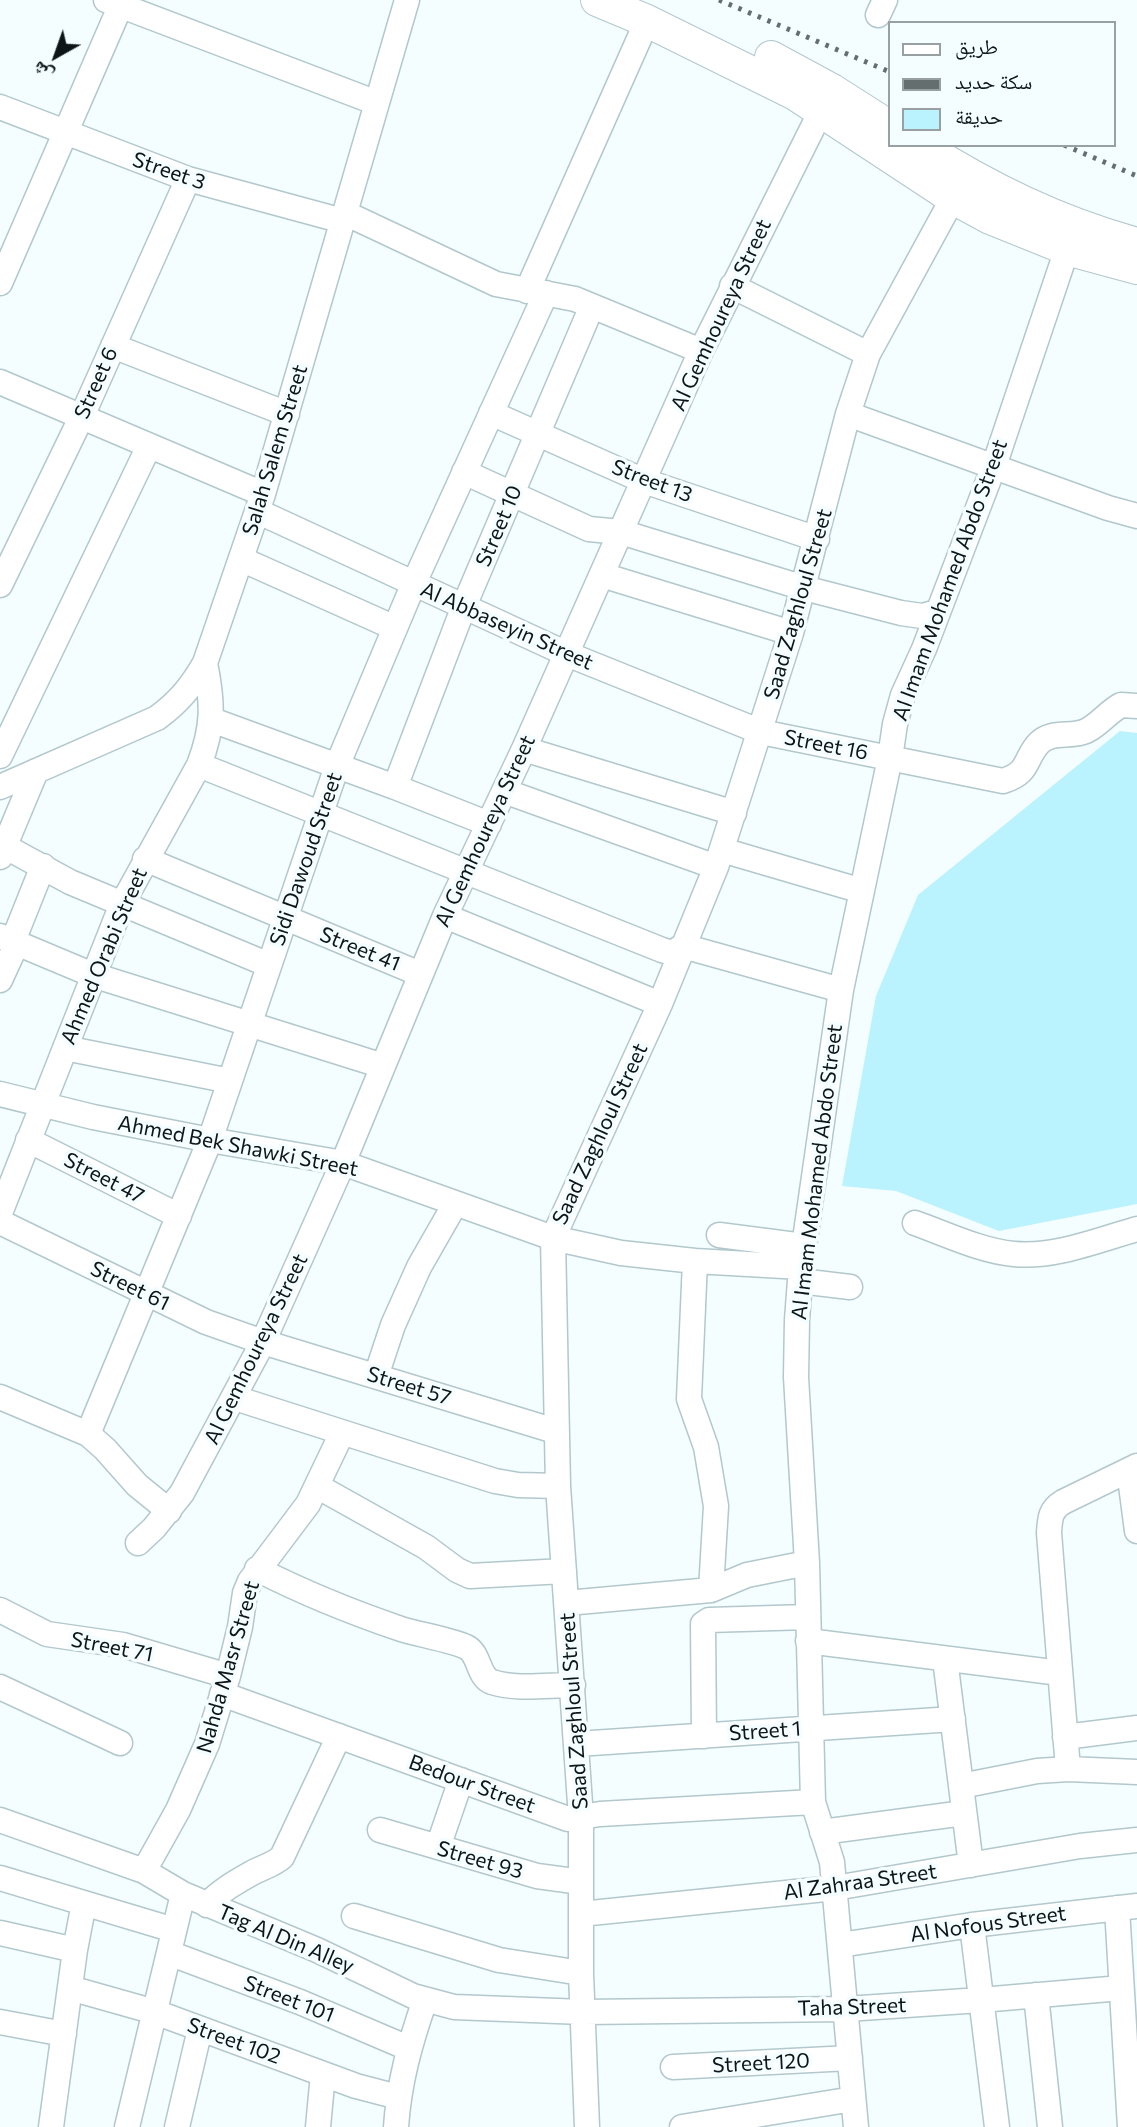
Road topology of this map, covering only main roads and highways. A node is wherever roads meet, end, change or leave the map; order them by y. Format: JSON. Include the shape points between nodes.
{"nodes":[{"id":1,"x":597,"y":0,"type":"edge"},
{"id":2,"x":648,"y":10,"type":"edge"},
{"id":3,"x":888,"y":126,"type":"edge"},
{"id":4,"x":922,"y":147,"type":"edge"},
{"id":5,"x":1137,"y":244,"type":"edge"},
{"id":6,"x":1137,"y":268,"type":"edge"}],
"edges":[{"from":1,"to":2,"type":"main road"},
{"from":2,"to":3,"type":"main road","via":[[803,74]]},
{"from":2,"to":6,"type":"main road","via":[[821,111],[953,198],[1028,235]]},
{"from":4,"to":5,"type":"main road","via":[[1023,204]]}]}
